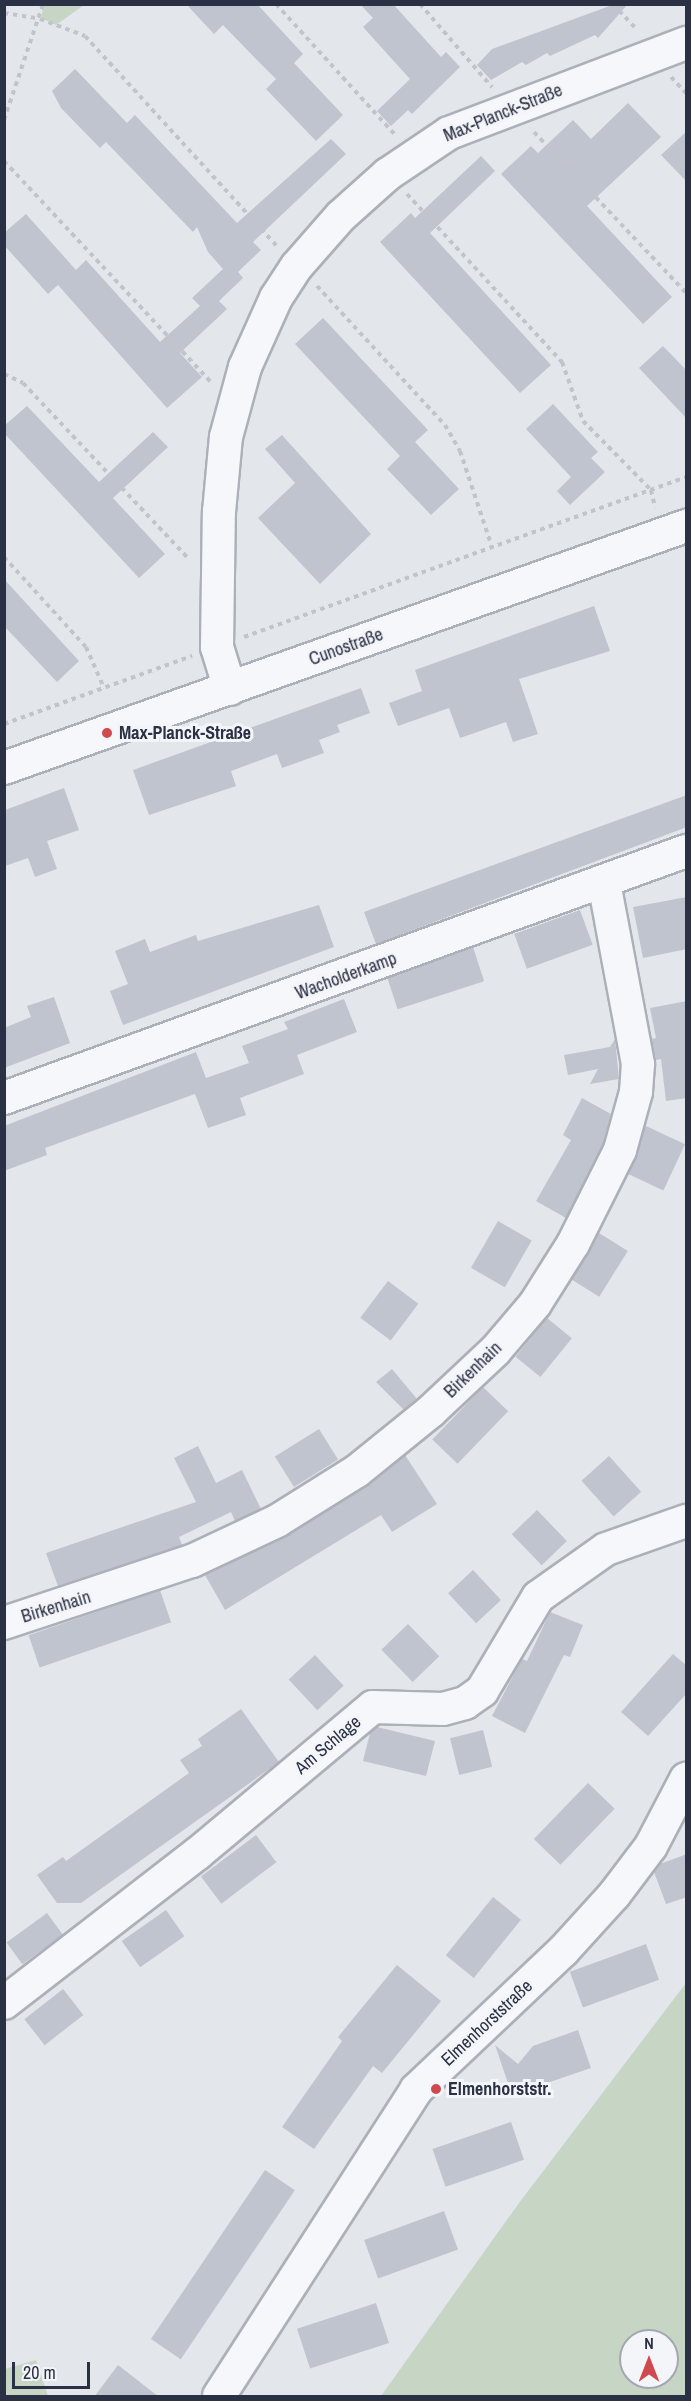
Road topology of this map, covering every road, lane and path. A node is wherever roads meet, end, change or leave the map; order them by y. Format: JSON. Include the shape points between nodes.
{"nodes":[{"id":1,"x":43,"y":4,"type":"edge"},
{"id":2,"x":276,"y":4,"type":"edge"},
{"id":3,"x":420,"y":4,"type":"edge"},
{"id":4,"x":4,"y":13,"type":"edge"},
{"id":5,"x":40,"y":19,"type":"junction"},
{"id":6,"x":687,"y":43,"type":"edge"},
{"id":7,"x":511,"y":108,"type":"junction"},
{"id":8,"x":4,"y":120,"type":"edge"},
{"id":9,"x":414,"y":154,"type":"junction"},
{"id":10,"x":4,"y":161,"type":"edge"},
{"id":11,"x":388,"y":174,"type":"junction"},
{"id":12,"x":297,"y":266,"type":"junction"},
{"id":13,"x":687,"y":293,"type":"edge"},
{"id":14,"x":4,"y":374,"type":"edge"},
{"id":15,"x":232,"y":405,"type":"junction"},
{"id":16,"x":687,"y":477,"type":"edge"},
{"id":17,"x":651,"y":490,"type":"junction"},
{"id":18,"x":674,"y":530,"type":"edge"},
{"id":19,"x":492,"y":547,"type":"junction"},
{"id":20,"x":4,"y":557,"type":"edge"},
{"id":21,"x":216,"y":588,"type":"junction"},
{"id":22,"x":217,"y":647,"type":"junction"},
{"id":23,"x":104,"y":688,"type":"junction"},
{"id":24,"x":230,"y":688,"type":"junction"},
{"id":25,"x":4,"y":724,"type":"edge"},
{"id":26,"x":4,"y":768,"type":"edge"},
{"id":27,"x":687,"y":851,"type":"edge"},
{"id":28,"x":604,"y":883,"type":"junction"},
{"id":29,"x":4,"y":1098,"type":"edge"},
{"id":30,"x":687,"y":1521,"type":"edge"},
{"id":31,"x":4,"y":1623,"type":"edge"},
{"id":32,"x":687,"y":1779,"type":"edge"},
{"id":33,"x":4,"y":2003,"type":"edge"},
{"id":34,"x":219,"y":2397,"type":"edge"}],
"edges":[{"from":1,"to":5,"type":"path"},
{"from":2,"to":9,"type":"path"},
{"from":3,"to":7,"type":"path"},
{"from":4,"to":5,"type":"path"},
{"from":5,"to":8,"type":"path"},
{"from":5,"to":12,"type":"path","via":[[85,36]]},
{"from":6,"to":7,"type":"street","name":"Max-Planck-Straße"},
{"from":7,"to":9,"type":"street","name":"Max-Planck-Straße","via":[[449,133]]},
{"from":7,"to":13,"type":"path"},
{"from":9,"to":11,"type":"street","name":"Max-Planck-Straße"},
{"from":10,"to":15,"type":"path"},
{"from":11,"to":12,"type":"street","name":"Max-Planck-Straße","via":[[341,216]]},
{"from":11,"to":17,"type":"path","via":[[562,362],[583,421]]},
{"from":12,"to":15,"type":"street","name":"Max-Planck-Straße","via":[[261,331]]},
{"from":12,"to":19,"type":"path","via":[[445,425],[460,451]]},
{"from":14,"to":21,"type":"path","via":[[23,383]]},
{"from":15,"to":21,"type":"street","name":"Max-Planck-Straße","via":[[219,512]]},
{"from":16,"to":17,"type":"path"},
{"from":17,"to":18,"type":"path"},
{"from":17,"to":19,"type":"path"},
{"from":18,"to":24,"type":"street","name":"Cunostraße"},
{"from":19,"to":22,"type":"path"},
{"from":20,"to":23,"type":"path","via":[[86,647]]},
{"from":21,"to":22,"type":"street","name":"Max-Planck-Straße"},
{"from":22,"to":23,"type":"path"},
{"from":22,"to":24,"type":"street","name":"Max-Planck-Straße"},
{"from":23,"to":25,"type":"path"},
{"from":24,"to":26,"type":"street","name":"Cunostraße"},
{"from":27,"to":28,"type":"street","name":"Wacholderkamp"},
{"from":28,"to":29,"type":"street","name":"Wacholderkamp"},
{"from":28,"to":31,"type":"street","name":"Birkenhain","via":[[638,1064],[636,1092],[620,1150],[573,1245],[535,1304],[495,1352],[430,1412],[357,1471],[277,1521],[192,1561]]},
{"from":30,"to":33,"type":"street","name":"Am Schlage","via":[[606,1549],[538,1597],[482,1690],[465,1703],[443,1709],[373,1707],[197,1854]]},
{"from":32,"to":34,"type":"street","name":"Elmenhorststraße","via":[[651,1846],[614,1895],[563,1951],[416,2090]]}]}
